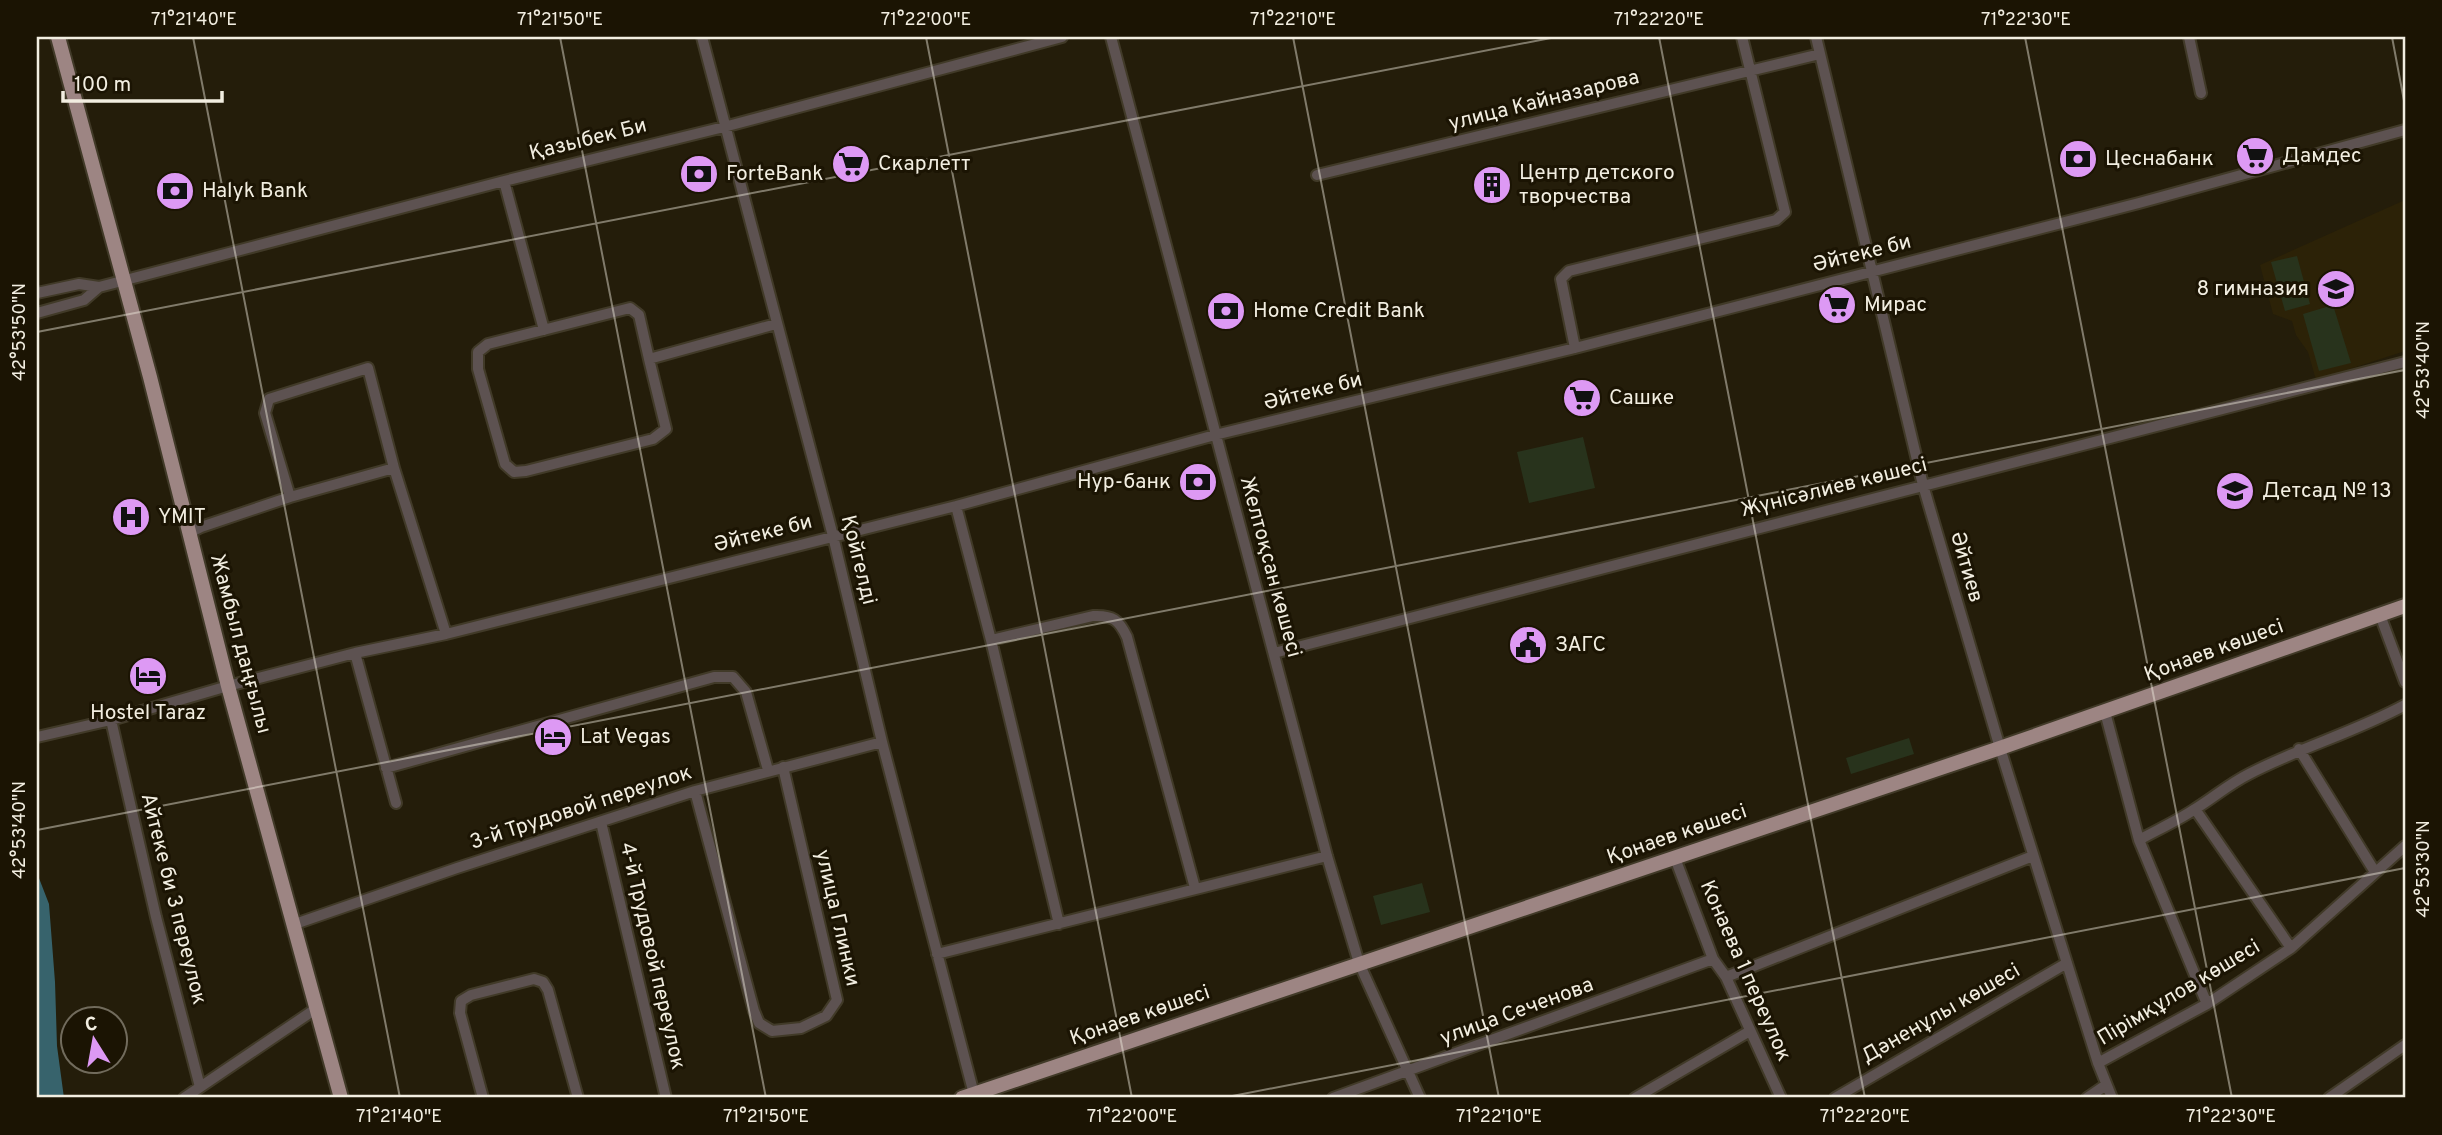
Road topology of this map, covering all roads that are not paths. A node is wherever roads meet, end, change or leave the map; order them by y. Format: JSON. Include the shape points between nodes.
{"nodes":[{"id":1,"x":58,"y":37,"type":"edge"},
{"id":2,"x":702,"y":37,"type":"edge"},
{"id":3,"x":1062,"y":37,"type":"edge"},
{"id":4,"x":1111,"y":37,"type":"edge"},
{"id":5,"x":1742,"y":37,"type":"edge"},
{"id":6,"x":1816,"y":37,"type":"edge"},
{"id":7,"x":2189,"y":37,"type":"edge"},
{"id":8,"x":1821,"y":54,"type":"junction"},
{"id":9,"x":1749,"y":71,"type":"junction"},
{"id":10,"x":2201,"y":93,"type":"dead end"},
{"id":11,"x":724,"y":127,"type":"junction"},
{"id":12,"x":2405,"y":130,"type":"edge"},
{"id":13,"x":1317,"y":175,"type":"dead end"},
{"id":14,"x":504,"y":181,"type":"junction"},
{"id":15,"x":1873,"y":271,"type":"junction"},
{"id":16,"x":124,"y":280,"type":"junction"},
{"id":17,"x":99,"y":286,"type":"junction"},
{"id":18,"x":37,"y":293,"type":"edge"},
{"id":19,"x":37,"y":313,"type":"edge"},
{"id":20,"x":776,"y":324,"type":"junction"},
{"id":21,"x":544,"y":330,"type":"junction"},
{"id":22,"x":1575,"y":348,"type":"junction"},
{"id":23,"x":649,"y":359,"type":"junction"},
{"id":24,"x":2405,"y":362,"type":"edge"},
{"id":25,"x":1215,"y":435,"type":"junction"},
{"id":26,"x":394,"y":468,"type":"junction"},
{"id":27,"x":1923,"y":485,"type":"junction"},
{"id":28,"x":290,"y":497,"type":"junction"},
{"id":29,"x":956,"y":506,"type":"junction"},
{"id":30,"x":189,"y":533,"type":"junction"},
{"id":31,"x":833,"y":536,"type":"junction"},
{"id":32,"x":2405,"y":606,"type":"edge"},
{"id":33,"x":2380,"y":615,"type":"junction"},
{"id":34,"x":446,"y":634,"type":"junction"},
{"id":35,"x":991,"y":640,"type":"junction"},
{"id":36,"x":355,"y":653,"type":"junction"},
{"id":37,"x":1274,"y":653,"type":"junction"},
{"id":38,"x":2405,"y":682,"type":"edge"},
{"id":39,"x":228,"y":686,"type":"junction"},
{"id":40,"x":2405,"y":705,"type":"edge"},
{"id":41,"x":2105,"y":712,"type":"junction"},
{"id":42,"x":111,"y":720,"type":"junction"},
{"id":43,"x":37,"y":737,"type":"edge"},
{"id":44,"x":882,"y":742,"type":"junction"},
{"id":45,"x":2000,"y":748,"type":"junction"},
{"id":46,"x":2299,"y":749,"type":"junction"},
{"id":47,"x":783,"y":767,"type":"junction"},
{"id":48,"x":386,"y":768,"type":"junction"},
{"id":49,"x":768,"y":770,"type":"junction"},
{"id":50,"x":695,"y":791,"type":"junction"},
{"id":51,"x":396,"y":803,"type":"dead end"},
{"id":52,"x":2195,"y":809,"type":"junction"},
{"id":53,"x":601,"y":822,"type":"junction"},
{"id":54,"x":2138,"y":840,"type":"junction"},
{"id":55,"x":2405,"y":846,"type":"edge"},
{"id":56,"x":1327,"y":856,"type":"junction"},
{"id":57,"x":2033,"y":856,"type":"junction"},
{"id":58,"x":1675,"y":858,"type":"junction"},
{"id":59,"x":2375,"y":872,"type":"junction"},
{"id":60,"x":1195,"y":888,"type":"junction"},
{"id":61,"x":295,"y":924,"type":"junction"},
{"id":62,"x":1059,"y":924,"type":"junction"},
{"id":63,"x":2291,"y":948,"type":"junction"},
{"id":64,"x":937,"y":954,"type":"junction"},
{"id":65,"x":1713,"y":959,"type":"junction"},
{"id":66,"x":1359,"y":963,"type":"junction"},
{"id":67,"x":2067,"y":963,"type":"junction"},
{"id":68,"x":1726,"y":976,"type":"junction"},
{"id":69,"x":2207,"y":1004,"type":"junction"},
{"id":70,"x":317,"y":1008,"type":"junction"},
{"id":71,"x":1750,"y":1031,"type":"junction"},
{"id":72,"x":2405,"y":1045,"type":"edge"},
{"id":73,"x":2098,"y":1063,"type":"junction"},
{"id":74,"x":1409,"y":1073,"type":"junction"},
{"id":75,"x":2106,"y":1085,"type":"junction"},
{"id":76,"x":200,"y":1087,"type":"junction"},
{"id":77,"x":970,"y":1097,"type":"edge"},
{"id":78,"x":184,"y":1098,"type":"edge"},
{"id":79,"x":341,"y":1098,"type":"edge"},
{"id":80,"x":483,"y":1098,"type":"edge"},
{"id":81,"x":578,"y":1098,"type":"edge"},
{"id":82,"x":666,"y":1098,"type":"edge"},
{"id":83,"x":1333,"y":1098,"type":"edge"},
{"id":84,"x":1420,"y":1098,"type":"edge"},
{"id":85,"x":1635,"y":1098,"type":"edge"},
{"id":86,"x":1781,"y":1098,"type":"edge"},
{"id":87,"x":1835,"y":1098,"type":"edge"},
{"id":88,"x":2087,"y":1098,"type":"edge"},
{"id":89,"x":2112,"y":1098,"type":"edge"},
{"id":90,"x":2329,"y":1098,"type":"edge"}],
"edges":[{"from":1,"to":16,"type":"main road","name":"Жамбыл даңғылы"},
{"from":2,"to":11,"type":"street","name":"Қойгелді"},
{"from":3,"to":11,"type":"street","name":"Қазыбек Би"},
{"from":4,"to":25,"type":"street","name":"Желтоқсан көшесі"},
{"from":5,"to":9,"type":"street"},
{"from":6,"to":8,"type":"street","name":"Әйтиев"},
{"from":7,"to":10,"type":"street"},
{"from":8,"to":9,"type":"street","name":"улица Кайназарова"},
{"from":8,"to":15,"type":"street","name":"Әйтиев"},
{"from":9,"to":13,"type":"street","name":"улица Кайназарова"},
{"from":9,"to":22,"type":"street","via":[[1785,212],[1776,220],[1569,271],[1561,279]]},
{"from":11,"to":14,"type":"street","name":"Қазыбек Би"},
{"from":11,"to":20,"type":"street","name":"Қойгелді"},
{"from":12,"to":15,"type":"street","name":"Әйтеке би"},
{"from":14,"to":16,"type":"street","name":"Қазыбек Би"},
{"from":14,"to":21,"type":"street"},
{"from":15,"to":22,"type":"street","name":"Әйтеке би"},
{"from":15,"to":27,"type":"street","name":"Әйтиев"},
{"from":16,"to":17,"type":"street","name":"Қазыбек Би"},
{"from":16,"to":30,"type":"main road","name":"Жамбыл даңғылы"},
{"from":17,"to":18,"type":"street","via":[[79,284]]},
{"from":17,"to":19,"type":"street","via":[[84,300]]},
{"from":20,"to":23,"type":"street"},
{"from":20,"to":31,"type":"street","name":"Қойгелді"},
{"from":21,"to":23,"type":"street","via":[[630,308],[639,316]]},
{"from":21,"to":23,"type":"street","via":[[488,344],[478,352],[478,369],[505,464],[514,472],[653,439],[666,429]]},
{"from":22,"to":25,"type":"street","name":"Әйтеке би"},
{"from":24,"to":27,"type":"street","name":"Жүнісәлиев көшесі"},
{"from":25,"to":29,"type":"street","name":"Әйтеке би"},
{"from":25,"to":37,"type":"street","name":"Желтоқсан көшесі"},
{"from":26,"to":28,"type":"street"},
{"from":26,"to":28,"type":"street","via":[[368,368],[268,399],[265,413]]},
{"from":26,"to":34,"type":"street"},
{"from":27,"to":37,"type":"street","name":"Жүнісәлиев көшесі"},
{"from":27,"to":45,"type":"street","name":"Әйтиев"},
{"from":28,"to":30,"type":"street"},
{"from":29,"to":31,"type":"street","name":"Әйтеке би"},
{"from":29,"to":35,"type":"street"},
{"from":30,"to":39,"type":"main road","name":"Жамбыл даңғылы"},
{"from":31,"to":34,"type":"street","name":"Әйтеке би"},
{"from":31,"to":44,"type":"street","name":"Қойгелді"},
{"from":32,"to":33,"type":"main road","name":"Қонаев көшесі"},
{"from":33,"to":38,"type":"street"},
{"from":33,"to":41,"type":"main road","name":"Қонаев көшесі"},
{"from":34,"to":36,"type":"street","name":"Әйтеке би"},
{"from":35,"to":60,"type":"street","via":[[1093,615],[1120,621]]},
{"from":35,"to":62,"type":"street"},
{"from":36,"to":39,"type":"street","name":"Әйтеке би"},
{"from":36,"to":48,"type":"street"},
{"from":37,"to":56,"type":"street","name":"Желтоқсан көшесі"},
{"from":39,"to":42,"type":"street","name":"Әйтеке би"},
{"from":39,"to":61,"type":"main road","name":"Жамбыл даңғылы"},
{"from":40,"to":46,"type":"street"},
{"from":41,"to":45,"type":"main road","name":"Қонаев көшесі"},
{"from":41,"to":54,"type":"street"},
{"from":42,"to":43,"type":"street","name":"Әйтеке би"},
{"from":42,"to":76,"type":"street","name":"Айтеке би 3 переулок"},
{"from":44,"to":47,"type":"street","name":"3-й Трудовой переулок"},
{"from":44,"to":64,"type":"street","name":"Қойгелді"},
{"from":45,"to":57,"type":"street","name":"Әйтиев"},
{"from":45,"to":58,"type":"main road","name":"Қонаев көшесі"},
{"from":46,"to":52,"type":"street","via":[[2224,788]]},
{"from":46,"to":59,"type":"street"},
{"from":47,"to":49,"type":"street","name":"3-й Трудовой переулок"},
{"from":47,"to":50,"type":"street","name":"улица Глинки","via":[[837,1000],[826,1016],[801,1028],[772,1031],[759,1023]]},
{"from":48,"to":49,"type":"street","via":[[714,677],[733,677],[746,691]]},
{"from":48,"to":51,"type":"street"},
{"from":49,"to":50,"type":"street","name":"3-й Трудовой переулок"},
{"from":50,"to":53,"type":"street","name":"3-й Трудовой переулок"},
{"from":52,"to":54,"type":"street"},
{"from":52,"to":63,"type":"street"},
{"from":53,"to":61,"type":"street","name":"3-й Трудовой переулок"},
{"from":53,"to":82,"type":"street","name":"4-й Трудовой переулок"},
{"from":54,"to":69,"type":"street"},
{"from":55,"to":59,"type":"street","name":"Пірімқұлов көшесі"},
{"from":56,"to":60,"type":"street"},
{"from":56,"to":66,"type":"street","name":"Желтоқсан көшесі"},
{"from":57,"to":67,"type":"street","name":"Әйтиев"},
{"from":57,"to":68,"type":"street"},
{"from":58,"to":65,"type":"street","name":"Конаева 1 переулок"},
{"from":58,"to":66,"type":"main road","name":"Қонаев көшесі"},
{"from":59,"to":63,"type":"street","name":"Пірімқұлов көшесі"},
{"from":60,"to":62,"type":"street"},
{"from":61,"to":70,"type":"main road","name":"Жамбыл даңғылы"},
{"from":62,"to":64,"type":"street"},
{"from":63,"to":69,"type":"street","name":"Пірімқұлов көшесі"},
{"from":64,"to":77,"type":"street","name":"Қойгелді"},
{"from":65,"to":68,"type":"street","name":"Конаева 1 переулок"},
{"from":65,"to":74,"type":"street","name":"улица Сеченова"},
{"from":66,"to":74,"type":"street","name":"Желтоқсан көшесі"},
{"from":66,"to":77,"type":"main road","name":"Қонаев көшесі"},
{"from":67,"to":73,"type":"street","name":"Әйтиев"},
{"from":67,"to":87,"type":"street","name":"Дәненұлы көшесі"},
{"from":68,"to":71,"type":"street","name":"Конаева 1 переулок"},
{"from":69,"to":73,"type":"street","name":"Пірімқұлов көшесі"},
{"from":70,"to":76,"type":"street"},
{"from":70,"to":79,"type":"main road","name":"Жамбыл даңғылы"},
{"from":71,"to":85,"type":"street"},
{"from":71,"to":86,"type":"street","name":"Конаева 1 переулок"},
{"from":72,"to":90,"type":"street"},
{"from":73,"to":75,"type":"street","name":"Әйтиев"},
{"from":74,"to":83,"type":"street","name":"улица Сеченова"},
{"from":74,"to":84,"type":"street","name":"Желтоқсан көшесі"},
{"from":75,"to":88,"type":"street"},
{"from":75,"to":89,"type":"street","name":"Әйтиев"},
{"from":76,"to":78,"type":"street"},
{"from":80,"to":81,"type":"street","via":[[461,1002],[471,995],[534,979],[548,990]]}]}
